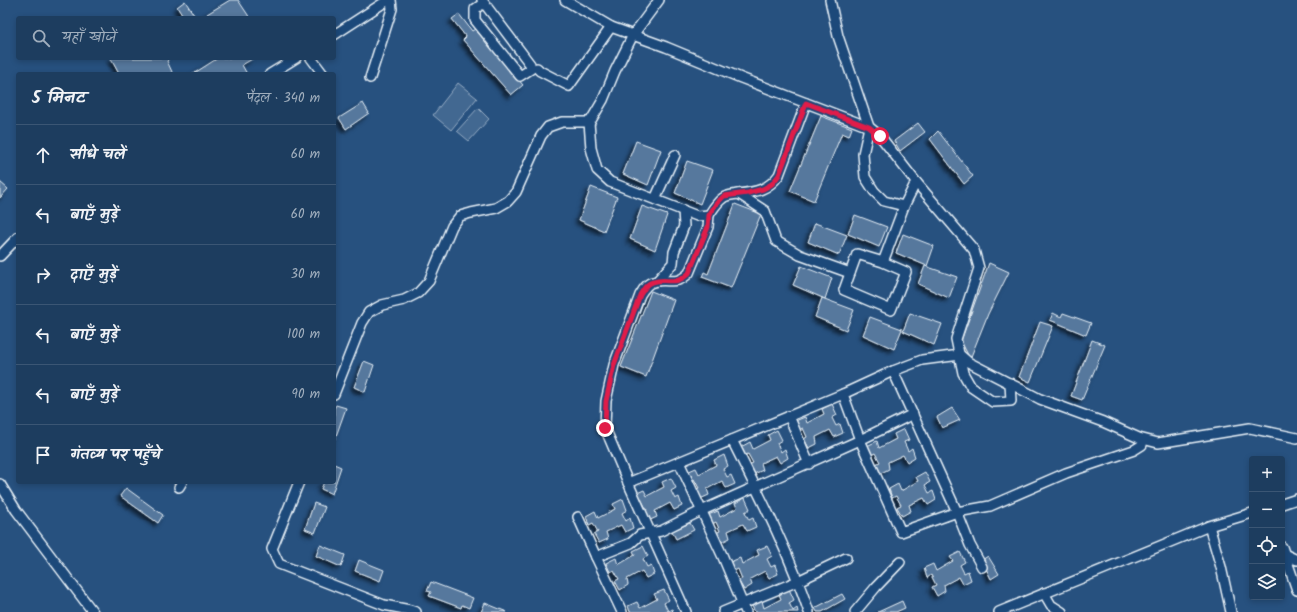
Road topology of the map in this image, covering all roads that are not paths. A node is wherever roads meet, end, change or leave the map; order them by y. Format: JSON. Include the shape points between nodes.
{"nodes":[{"id":1,"x":390,"y":0,"type":"edge"},
{"id":2,"x":565,"y":0,"type":"edge"},
{"id":3,"x":659,"y":0,"type":"edge"},
{"id":4,"x":830,"y":0,"type":"edge"},
{"id":5,"x":483,"y":1,"type":"edge"},
{"id":6,"x":611,"y":27,"type":"junction"},
{"id":7,"x":336,"y":34,"type":"edge"},
{"id":8,"x":633,"y":35,"type":"junction"},
{"id":9,"x":293,"y":60,"type":"edge"},
{"id":10,"x":312,"y":60,"type":"edge"},
{"id":11,"x":537,"y":68,"type":"dead end"},
{"id":12,"x":273,"y":72,"type":"edge"},
{"id":13,"x":322,"y":72,"type":"edge"},
{"id":14,"x":370,"y":78,"type":"dead end"},
{"id":15,"x":806,"y":103,"type":"junction"},
{"id":16,"x":588,"y":122,"type":"junction"},
{"id":17,"x":869,"y":127,"type":"junction"},
{"id":18,"x":675,"y":155,"type":"dead end"},
{"id":19,"x":916,"y":182,"type":"junction"},
{"id":20,"x":739,"y":194,"type":"junction"},
{"id":21,"x":655,"y":199,"type":"junction"},
{"id":22,"x":904,"y":206,"type":"junction"},
{"id":23,"x":683,"y":210,"type":"junction"},
{"id":24,"x":709,"y":215,"type":"junction"},
{"id":25,"x":16,"y":239,"type":"edge"},
{"id":26,"x":0,"y":256,"type":"edge"},
{"id":27,"x":883,"y":262,"type":"junction"},
{"id":28,"x":850,"y":273,"type":"junction"},
{"id":29,"x":657,"y":281,"type":"junction"},
{"id":30,"x":960,"y":355,"type":"junction"},
{"id":31,"x":894,"y":371,"type":"junction"},
{"id":32,"x":1010,"y":383,"type":"junction"},
{"id":33,"x":336,"y":389,"type":"edge"},
{"id":34,"x":1022,"y":390,"type":"junction"},
{"id":35,"x":843,"y":394,"type":"junction"},
{"id":36,"x":1011,"y":400,"type":"junction"},
{"id":37,"x":913,"y":414,"type":"junction"},
{"id":38,"x":789,"y":416,"type":"junction"},
{"id":39,"x":1297,"y":438,"type":"edge"},
{"id":40,"x":732,"y":440,"type":"junction"},
{"id":41,"x":860,"y":440,"type":"junction"},
{"id":42,"x":1142,"y":445,"type":"dead end"},
{"id":43,"x":679,"y":462,"type":"junction"},
{"id":44,"x":809,"y":464,"type":"junction"},
{"id":45,"x":0,"y":484,"type":"edge"},
{"id":46,"x":298,"y":484,"type":"edge"},
{"id":47,"x":628,"y":484,"type":"junction"},
{"id":48,"x":756,"y":487,"type":"junction"},
{"id":49,"x":1297,"y":499,"type":"edge"},
{"id":50,"x":1285,"y":503,"type":"edge"},
{"id":51,"x":701,"y":511,"type":"junction"},
{"id":52,"x":957,"y":512,"type":"junction"},
{"id":53,"x":1249,"y":514,"type":"edge"},
{"id":54,"x":578,"y":517,"type":"dead end"},
{"id":55,"x":1209,"y":526,"type":"junction"},
{"id":56,"x":650,"y":532,"type":"junction"},
{"id":57,"x":1285,"y":551,"type":"edge"},
{"id":58,"x":1285,"y":556,"type":"edge"},
{"id":59,"x":596,"y":557,"type":"junction"},
{"id":60,"x":846,"y":558,"type":"dead end"},
{"id":61,"x":1297,"y":560,"type":"edge"},
{"id":62,"x":900,"y":562,"type":"dead end"},
{"id":63,"x":982,"y":566,"type":"dead end"},
{"id":64,"x":798,"y":580,"type":"junction"},
{"id":65,"x":1297,"y":590,"type":"edge"},
{"id":66,"x":1044,"y":593,"type":"junction"},
{"id":67,"x":744,"y":608,"type":"edge"},
{"id":68,"x":93,"y":612,"type":"edge"},
{"id":69,"x":416,"y":612,"type":"edge"},
{"id":70,"x":622,"y":612,"type":"edge"},
{"id":71,"x":686,"y":612,"type":"edge"},
{"id":72,"x":723,"y":612,"type":"edge"},
{"id":73,"x":809,"y":612,"type":"edge"},
{"id":74,"x":855,"y":612,"type":"edge"},
{"id":75,"x":999,"y":612,"type":"edge"},
{"id":76,"x":1062,"y":612,"type":"edge"},
{"id":77,"x":1231,"y":612,"type":"edge"}],
"edges":[{"from":1,"to":7,"type":"street"},
{"from":1,"to":14,"type":"street","via":[[392,9]]},
{"from":2,"to":6,"type":"street"},
{"from":3,"to":8,"type":"street"},
{"from":4,"to":17,"type":"street","via":[[838,36]]},
{"from":5,"to":5,"type":"street","via":[[530,64],[531,69],[520,76],[475,20],[475,9]]},
{"from":6,"to":8,"type":"street"},
{"from":6,"to":11,"type":"street","via":[[569,86]]},
{"from":8,"to":15,"type":"street"},
{"from":8,"to":16,"type":"street","via":[[603,100]]},
{"from":9,"to":12,"type":"street"},
{"from":10,"to":13,"type":"street"},
{"from":15,"to":17,"type":"street"},
{"from":15,"to":20,"type":"street","via":[[779,175],[772,184],[763,189]]},
{"from":16,"to":21,"type":"street","via":[[597,170],[610,182]]},
{"from":16,"to":33,"type":"street","via":[[562,122],[548,127],[541,136],[516,192],[508,201],[496,208],[460,216],[452,226],[429,281],[418,293],[369,312],[362,323]]},
{"from":17,"to":19,"type":"street","via":[[880,136]]},
{"from":17,"to":22,"type":"street","via":[[863,154],[865,177],[884,201]]},
{"from":18,"to":21,"type":"street"},
{"from":19,"to":22,"type":"street"},
{"from":19,"to":30,"type":"street","via":[[974,250],[979,268],[956,339]]},
{"from":20,"to":24,"type":"street","via":[[724,196]]},
{"from":20,"to":28,"type":"street","via":[[765,211],[776,241],[800,255]]},
{"from":21,"to":23,"type":"street"},
{"from":22,"to":27,"type":"street"},
{"from":23,"to":24,"type":"street","via":[[698,216]]},
{"from":23,"to":29,"type":"street","via":[[684,226],[674,252],[673,263]]},
{"from":24,"to":29,"type":"street","via":[[708,227],[689,273],[676,281]]},
{"from":25,"to":26,"type":"street"},
{"from":27,"to":28,"type":"street","via":[[858,254]]},
{"from":27,"to":28,"type":"street","via":[[906,272],[891,310],[844,290]]},
{"from":29,"to":47,"type":"street","via":[[645,287],[640,295],[614,365],[606,401],[605,428]]},
{"from":30,"to":31,"type":"street","via":[[922,360]]},
{"from":30,"to":32,"type":"street","via":[[968,362]]},
{"from":30,"to":36,"type":"street","via":[[963,373],[971,387],[993,402]]},
{"from":31,"to":35,"type":"street"},
{"from":31,"to":37,"type":"street"},
{"from":32,"to":34,"type":"street"},
{"from":32,"to":36,"type":"street"},
{"from":34,"to":36,"type":"street"},
{"from":34,"to":39,"type":"street","via":[[1139,438],[1158,443],[1250,428]]},
{"from":35,"to":38,"type":"street"},
{"from":35,"to":41,"type":"street"},
{"from":37,"to":41,"type":"street"},
{"from":37,"to":52,"type":"street"},
{"from":38,"to":40,"type":"street"},
{"from":38,"to":44,"type":"street"},
{"from":40,"to":43,"type":"street"},
{"from":40,"to":48,"type":"street"},
{"from":41,"to":44,"type":"street"},
{"from":41,"to":52,"type":"street","via":[[901,532]]},
{"from":42,"to":52,"type":"street","via":[[1066,473],[990,506]]},
{"from":43,"to":47,"type":"street"},
{"from":43,"to":51,"type":"street"},
{"from":44,"to":48,"type":"street"},
{"from":45,"to":68,"type":"street","via":[[16,510]]},
{"from":46,"to":69,"type":"street","via":[[272,549],[279,564],[384,606]]},
{"from":47,"to":56,"type":"street"},
{"from":48,"to":51,"type":"street"},
{"from":48,"to":64,"type":"street"},
{"from":49,"to":50,"type":"street"},
{"from":51,"to":56,"type":"street","via":[[661,530]]},
{"from":51,"to":67,"type":"street"},
{"from":52,"to":63,"type":"street","via":[[970,545]]},
{"from":53,"to":55,"type":"street"},
{"from":54,"to":59,"type":"street"},
{"from":55,"to":66,"type":"street"},
{"from":55,"to":77,"type":"street"},
{"from":56,"to":59,"type":"street"},
{"from":56,"to":71,"type":"street"},
{"from":57,"to":61,"type":"street"},
{"from":58,"to":65,"type":"street"},
{"from":59,"to":70,"type":"street"},
{"from":60,"to":64,"type":"street"},
{"from":62,"to":74,"type":"street"},
{"from":64,"to":67,"type":"street"},
{"from":64,"to":73,"type":"street"},
{"from":66,"to":75,"type":"street"},
{"from":66,"to":76,"type":"street","via":[[1051,605]]},
{"from":67,"to":72,"type":"street"}]}
